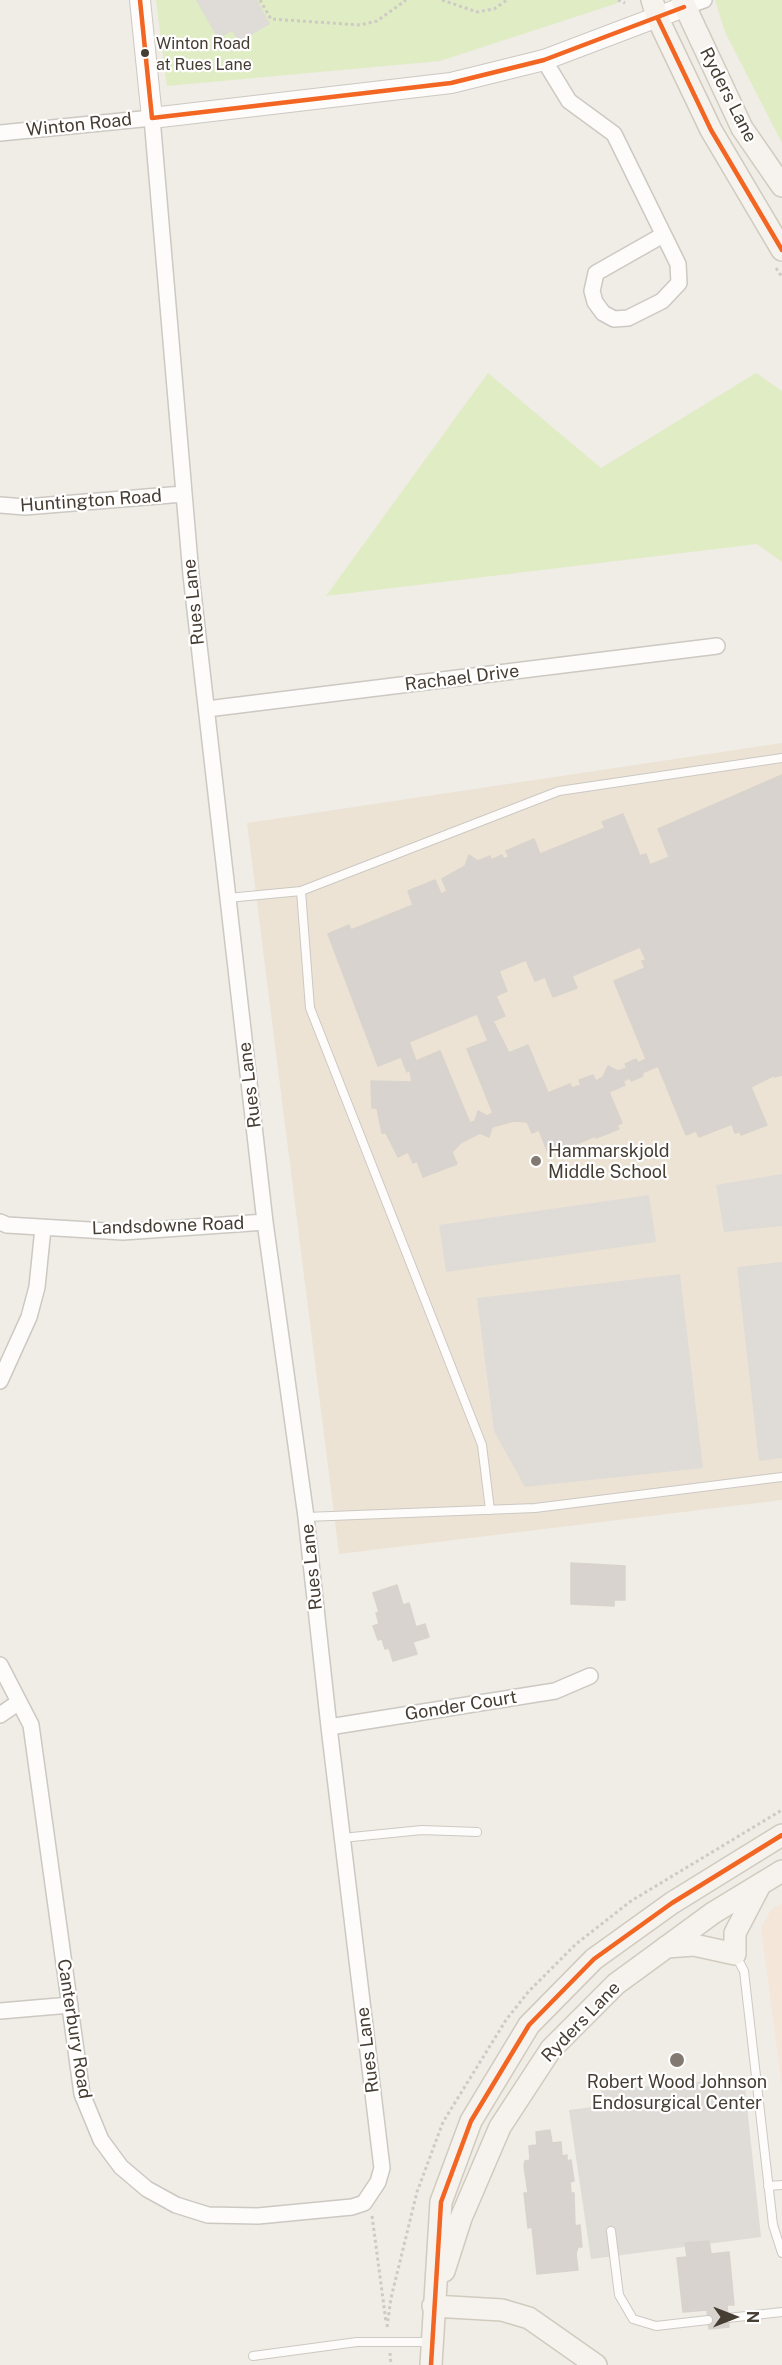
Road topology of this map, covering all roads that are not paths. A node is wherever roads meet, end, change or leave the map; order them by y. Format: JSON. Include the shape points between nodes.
{"nodes":[{"id":1,"x":140,"y":0,"type":"edge"},
{"id":2,"x":690,"y":2,"type":"edge"},
{"id":3,"x":655,"y":9,"type":"edge"},
{"id":4,"x":544,"y":60,"type":"junction"},
{"id":5,"x":152,"y":118,"type":"junction"},
{"id":6,"x":0,"y":134,"type":"edge"},
{"id":7,"x":782,"y":186,"type":"edge"},
{"id":8,"x":663,"y":235,"type":"junction"},
{"id":9,"x":782,"y":250,"type":"edge"},
{"id":10,"x":183,"y":494,"type":"junction"},
{"id":11,"x":0,"y":505,"type":"edge"},
{"id":12,"x":717,"y":646,"type":"dead end"},
{"id":13,"x":207,"y":709,"type":"junction"},
{"id":14,"x":782,"y":758,"type":"edge"},
{"id":15,"x":301,"y":891,"type":"junction"},
{"id":16,"x":228,"y":898,"type":"junction"},
{"id":17,"x":0,"y":1222,"type":"edge"},
{"id":18,"x":265,"y":1222,"type":"junction"},
{"id":19,"x":43,"y":1228,"type":"junction"},
{"id":20,"x":0,"y":1381,"type":"edge"},
{"id":21,"x":782,"y":1477,"type":"edge"},
{"id":22,"x":490,"y":1510,"type":"junction"},
{"id":23,"x":306,"y":1517,"type":"junction"},
{"id":24,"x":0,"y":1665,"type":"edge"},
{"id":25,"x":590,"y":1676,"type":"dead end"},
{"id":26,"x":20,"y":1702,"type":"junction"},
{"id":27,"x":0,"y":1715,"type":"edge"},
{"id":28,"x":328,"y":1727,"type":"junction"},
{"id":29,"x":477,"y":1832,"type":"dead end"},
{"id":30,"x":782,"y":1835,"type":"edge"},
{"id":31,"x":342,"y":1839,"type":"junction"},
{"id":32,"x":782,"y":1871,"type":"edge"},
{"id":33,"x":761,"y":1884,"type":"junction"},
{"id":34,"x":665,"y":1947,"type":"junction"},
{"id":35,"x":735,"y":1954,"type":"junction"},
{"id":36,"x":70,"y":2005,"type":"junction"},
{"id":37,"x":0,"y":2011,"type":"edge"},
{"id":38,"x":382,"y":2168,"type":"joint"},
{"id":39,"x":782,"y":2185,"type":"edge"},
{"id":40,"x":768,"y":2186,"type":"junction"},
{"id":41,"x":611,"y":2231,"type":"dead end"},
{"id":42,"x":782,"y":2253,"type":"edge"},
{"id":43,"x":433,"y":2306,"type":"junction"},
{"id":44,"x":782,"y":2312,"type":"edge"},
{"id":45,"x":728,"y":2318,"type":"dead end"},
{"id":46,"x":708,"y":2320,"type":"dead end"},
{"id":47,"x":432,"y":2342,"type":"junction"},
{"id":48,"x":253,"y":2356,"type":"dead end"},
{"id":49,"x":431,"y":2365,"type":"edge"},
{"id":50,"x":596,"y":2365,"type":"edge"}],
"edges":[{"from":1,"to":5,"type":"street","name":"Rues Lane"},
{"from":2,"to":3,"type":"street","name":"Winton Road"},
{"from":2,"to":7,"type":"main road","name":"Ryders Lane","via":[[742,128]]},
{"from":3,"to":4,"type":"street","name":"Winton Road"},
{"from":3,"to":9,"type":"main road","name":"Ryders Lane","via":[[711,130]]},
{"from":4,"to":5,"type":"street","name":"Winton Road","via":[[451,83]]},
{"from":4,"to":8,"type":"street","via":[[569,101],[614,134]]},
{"from":5,"to":6,"type":"street","name":"Winton Road"},
{"from":5,"to":10,"type":"street","name":"Rues Lane"},
{"from":8,"to":8,"type":"street","via":[[678,264],[679,283],[673,293],[628,318],[614,320],[603,313],[592,291],[596,273]]},
{"from":10,"to":11,"type":"street","name":"Huntington Road","via":[[25,507]]},
{"from":10,"to":13,"type":"street","name":"Rues Lane"},
{"from":12,"to":13,"type":"street","name":"Rachael Drive"},
{"from":13,"to":16,"type":"street","name":"Rues Lane"},
{"from":14,"to":15,"type":"lane","via":[[559,791]]},
{"from":15,"to":16,"type":"lane"},
{"from":15,"to":22,"type":"lane","via":[[310,1008],[482,1445]]},
{"from":16,"to":18,"type":"street","name":"Rues Lane"},
{"from":17,"to":19,"type":"street","name":"Landsdowne Road"},
{"from":18,"to":19,"type":"street","name":"Landsdowne Road","via":[[123,1232]]},
{"from":18,"to":23,"type":"street","name":"Rues Lane"},
{"from":19,"to":20,"type":"street","via":[[37,1287],[29,1317]]},
{"from":21,"to":22,"type":"lane","via":[[535,1508]]},
{"from":22,"to":23,"type":"lane"},
{"from":23,"to":28,"type":"street","name":"Rues Lane"},
{"from":24,"to":26,"type":"street","name":"Canterbury Road"},
{"from":25,"to":28,"type":"street","name":"Gonder Court","via":[[555,1691]]},
{"from":26,"to":27,"type":"street"},
{"from":26,"to":36,"type":"street","name":"Canterbury Road","via":[[31,1725]]},
{"from":28,"to":31,"type":"street","name":"Rues Lane"},
{"from":29,"to":31,"type":"lane","via":[[422,1830]]},
{"from":30,"to":43,"type":"main road","name":"Ryders Lane","via":[[672,1903],[594,1959],[529,2025],[471,2121],[441,2202]]},
{"from":31,"to":38,"type":"street","name":"Rues Lane"},
{"from":32,"to":33,"type":"main road","name":"Ryders Lane"},
{"from":33,"to":34,"type":"main road","name":"Ryders Lane"},
{"from":33,"to":35,"type":"main road","via":[[735,1934]]},
{"from":34,"to":35,"type":"main road","via":[[694,1946]]},
{"from":34,"to":43,"type":"main road","name":"Ryders Lane","via":[[616,1984],[551,2049],[500,2127],[461,2218]]},
{"from":35,"to":40,"type":"lane","via":[[744,1971]]},
{"from":36,"to":37,"type":"street"},
{"from":36,"to":38,"type":"street","name":"Canterbury Road","via":[[82,2094],[93,2126],[122,2167],[161,2198],[192,2211],[224,2217],[352,2207],[372,2195]]},
{"from":39,"to":40,"type":"lane"},
{"from":40,"to":42,"type":"lane","via":[[773,2225]]},
{"from":41,"to":46,"type":"lane","via":[[619,2295],[633,2319],[656,2326]]},
{"from":43,"to":47,"type":"main road","name":"Ryders Lane"},
{"from":43,"to":50,"type":"main road","via":[[502,2310],[529,2318]]},
{"from":44,"to":45,"type":"lane"},
{"from":47,"to":48,"type":"lane","via":[[357,2342]]},
{"from":47,"to":49,"type":"main road","name":"Ryders Lane"}]}
